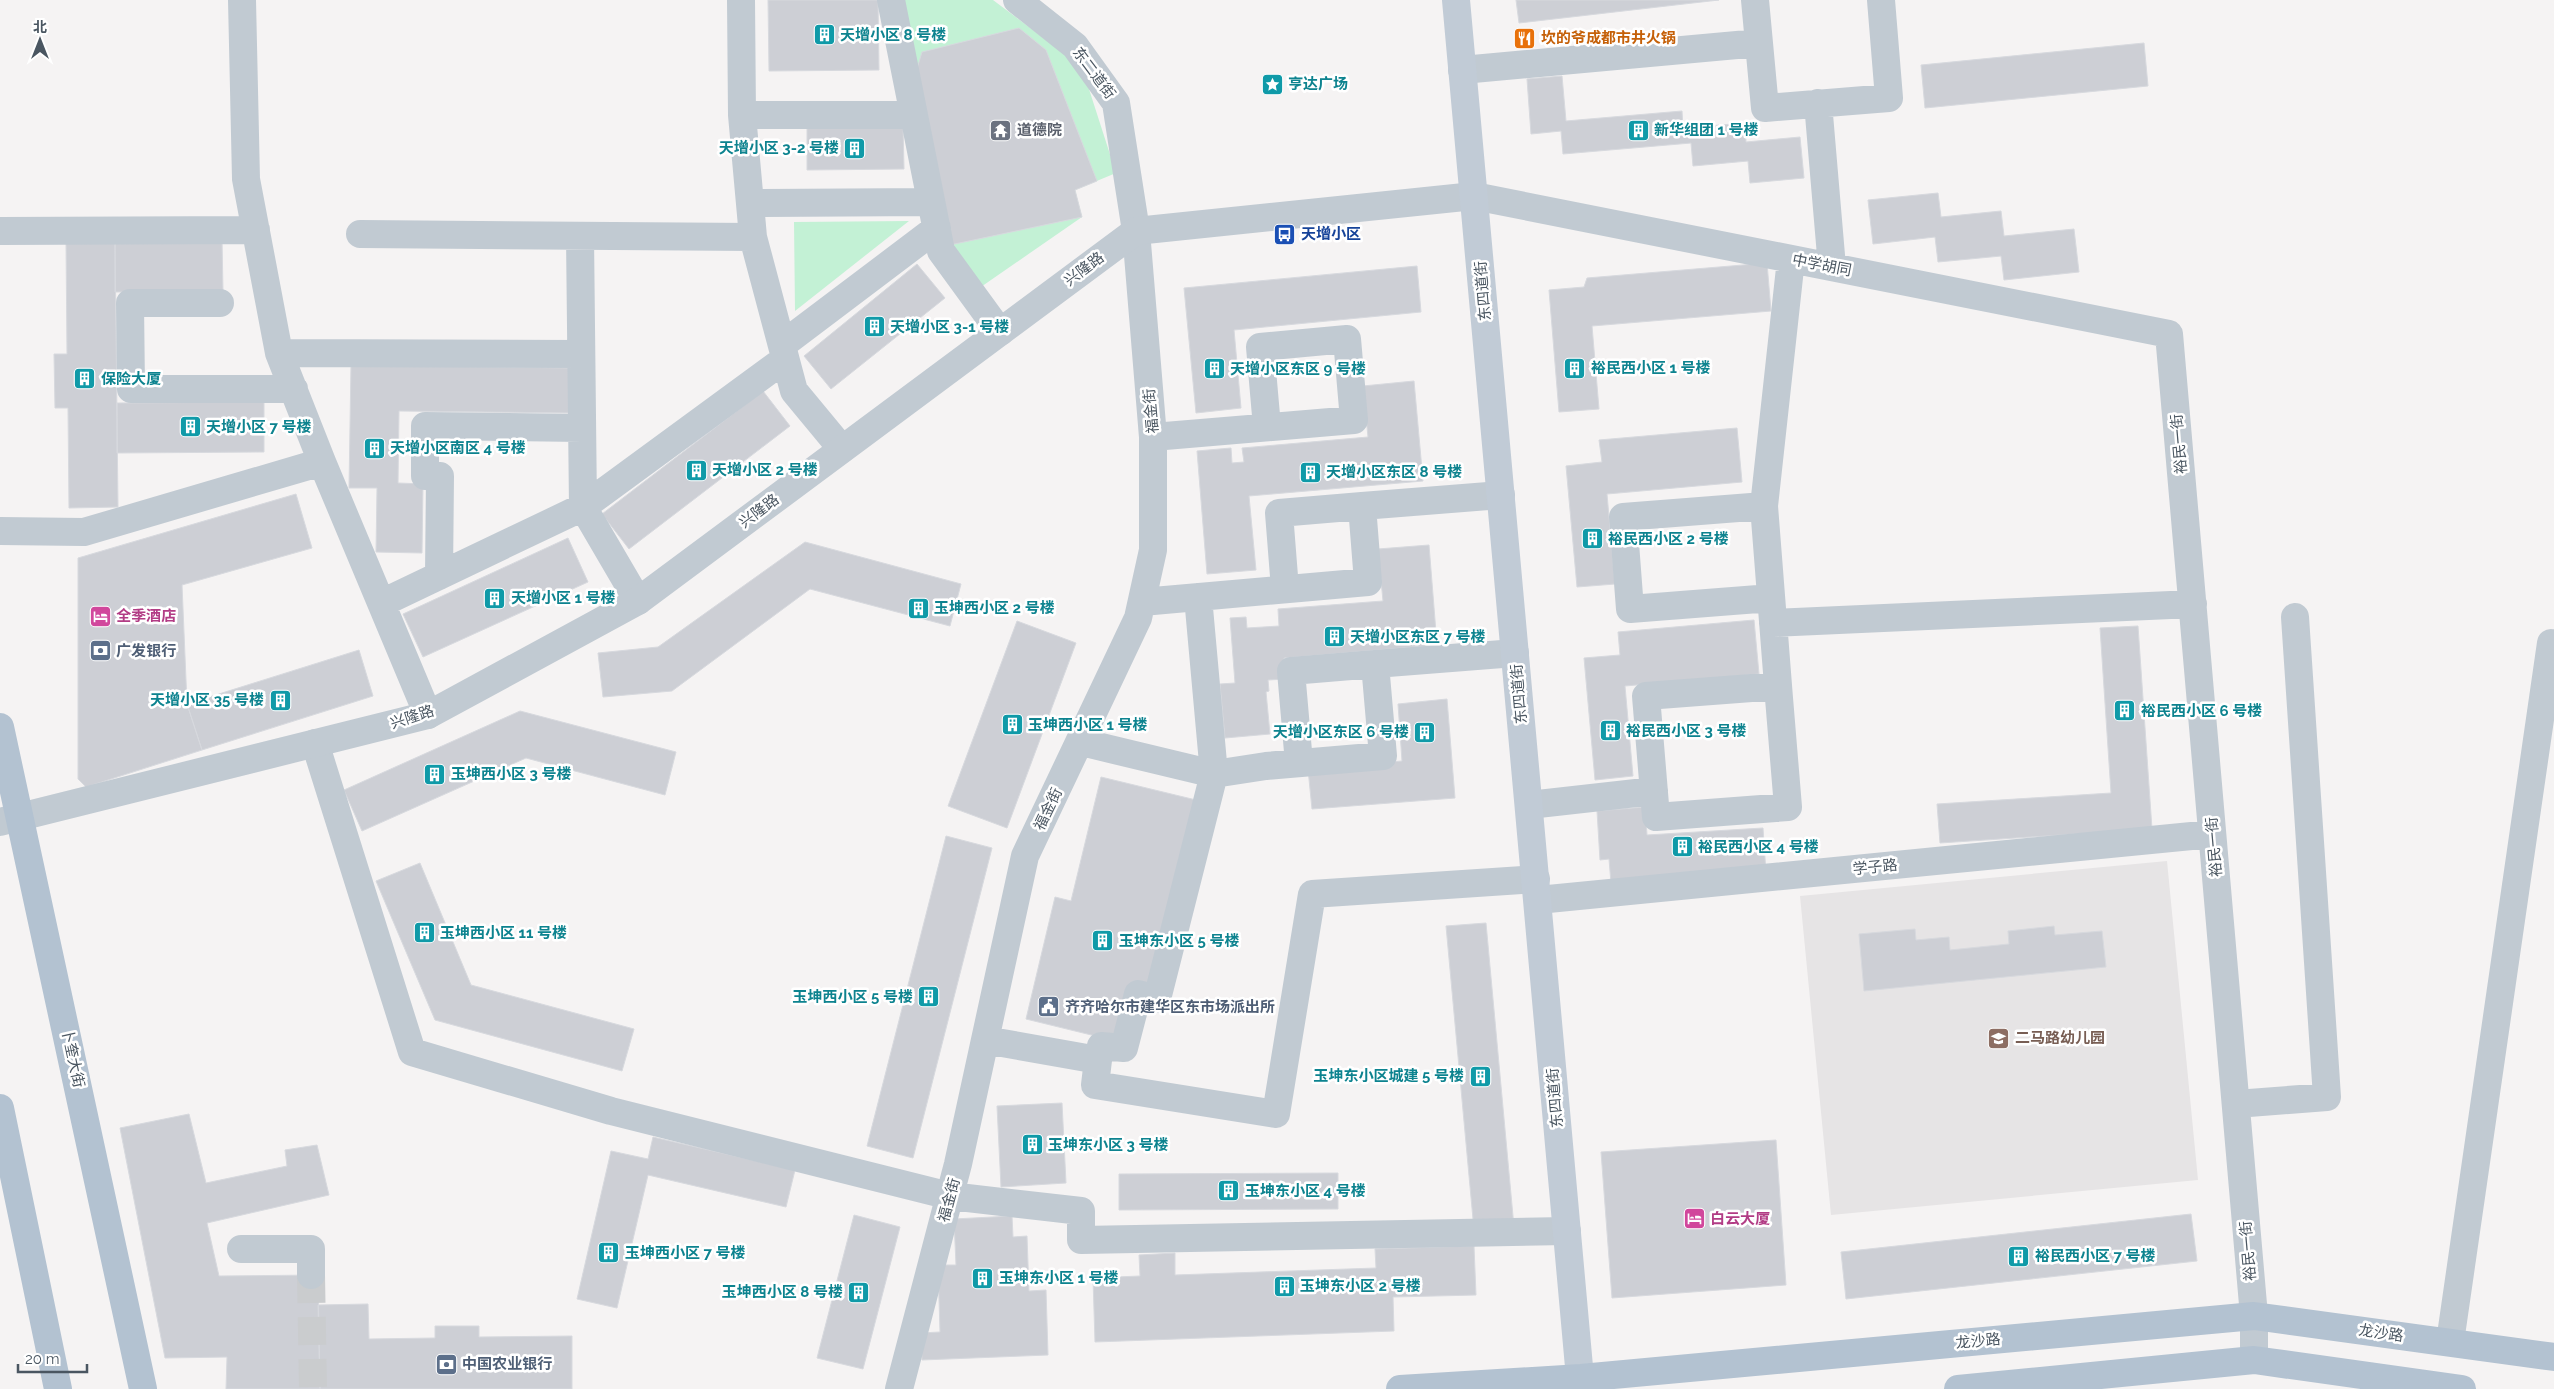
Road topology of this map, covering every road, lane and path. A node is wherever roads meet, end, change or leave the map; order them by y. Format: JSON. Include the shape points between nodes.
{"nodes":[{"id":1,"x":242,"y":0,"type":"edge"},
{"id":2,"x":741,"y":0,"type":"edge"},
{"id":3,"x":891,"y":0,"type":"edge"},
{"id":4,"x":1017,"y":0,"type":"edge"},
{"id":5,"x":1456,"y":0,"type":"edge"},
{"id":6,"x":1756,"y":0,"type":"edge"},
{"id":7,"x":1881,"y":0,"type":"edge"},
{"id":8,"x":1759,"y":43,"type":"junction"},
{"id":9,"x":1462,"y":70,"type":"junction"},
{"id":10,"x":1818,"y":103,"type":"junction"},
{"id":11,"x":742,"y":115,"type":"junction"},
{"id":12,"x":913,"y":115,"type":"junction"},
{"id":13,"x":1474,"y":196,"type":"junction"},
{"id":14,"x":750,"y":203,"type":"junction"},
{"id":15,"x":934,"y":215,"type":"junction"},
{"id":16,"x":256,"y":230,"type":"junction"},
{"id":17,"x":0,"y":231,"type":"edge"},
{"id":18,"x":1136,"y":231,"type":"junction"},
{"id":19,"x":360,"y":234,"type":"dead end"},
{"id":20,"x":580,"y":236,"type":"junction"},
{"id":21,"x":753,"y":237,"type":"junction"},
{"id":22,"x":1791,"y":259,"type":"junction"},
{"id":23,"x":1832,"y":268,"type":"junction"},
{"id":24,"x":220,"y":303,"type":"dead end"},
{"id":25,"x":1000,"y":332,"type":"junction"},
{"id":26,"x":2169,"y":334,"type":"joint"},
{"id":27,"x":783,"y":352,"type":"junction"},
{"id":28,"x":279,"y":353,"type":"junction"},
{"id":29,"x":581,"y":354,"type":"junction"},
{"id":30,"x":294,"y":389,"type":"junction"},
{"id":31,"x":1267,"y":427,"type":"dead end"},
{"id":32,"x":582,"y":428,"type":"junction"},
{"id":33,"x":1154,"y":437,"type":"junction"},
{"id":34,"x":842,"y":450,"type":"junction"},
{"id":35,"x":322,"y":462,"type":"junction"},
{"id":36,"x":1501,"y":495,"type":"junction"},
{"id":37,"x":1362,"y":506,"type":"junction"},
{"id":38,"x":1764,"y":506,"type":"junction"},
{"id":39,"x":583,"y":507,"type":"junction"},
{"id":40,"x":0,"y":531,"type":"edge"},
{"id":41,"x":439,"y":576,"type":"junction"},
{"id":42,"x":1285,"y":588,"type":"junction"},
{"id":43,"x":1198,"y":597,"type":"junction"},
{"id":44,"x":638,"y":601,"type":"junction"},
{"id":45,"x":1142,"y":602,"type":"junction"},
{"id":46,"x":382,"y":603,"type":"junction"},
{"id":47,"x":2193,"y":604,"type":"junction"},
{"id":48,"x":1772,"y":611,"type":"junction"},
{"id":49,"x":2295,"y":617,"type":"dead end"},
{"id":50,"x":2551,"y":643,"type":"dead end"},
{"id":51,"x":1515,"y":653,"type":"junction"},
{"id":52,"x":1375,"y":664,"type":"junction"},
{"id":53,"x":1779,"y":698,"type":"junction"},
{"id":54,"x":428,"y":715,"type":"junction"},
{"id":55,"x":0,"y":727,"type":"edge"},
{"id":56,"x":1081,"y":742,"type":"junction"},
{"id":57,"x":315,"y":743,"type":"junction"},
{"id":58,"x":1299,"y":763,"type":"junction"},
{"id":59,"x":1214,"y":774,"type":"junction"},
{"id":60,"x":1654,"y":791,"type":"junction"},
{"id":61,"x":1529,"y":805,"type":"junction"},
{"id":62,"x":10,"y":820,"type":"edge"},
{"id":63,"x":2212,"y":834,"type":"junction"},
{"id":64,"x":1537,"y":890,"type":"junction"},
{"id":65,"x":985,"y":1040,"type":"junction"},
{"id":66,"x":1098,"y":1060,"type":"junction"},
{"id":67,"x":2236,"y":1104,"type":"junction"},
{"id":68,"x":0,"y":1108,"type":"edge"},
{"id":69,"x":950,"y":1196,"type":"junction"},
{"id":70,"x":1568,"y":1232,"type":"junction"},
{"id":71,"x":241,"y":1249,"type":"dead end"},
{"id":72,"x":311,"y":1275,"type":"tunnel mouth"},
{"id":73,"x":2254,"y":1316,"type":"junction"},
{"id":74,"x":2450,"y":1342,"type":"junction"},
{"id":75,"x":2554,"y":1357,"type":"edge"},
{"id":76,"x":2254,"y":1360,"type":"junction"},
{"id":77,"x":1581,"y":1383,"type":"edge"},
{"id":78,"x":2044,"y":1385,"type":"edge"},
{"id":79,"x":58,"y":1389,"type":"edge"},
{"id":80,"x":143,"y":1389,"type":"edge"},
{"id":81,"x":899,"y":1389,"type":"edge"},
{"id":82,"x":1400,"y":1389,"type":"edge"},
{"id":83,"x":1958,"y":1389,"type":"edge"},
{"id":84,"x":2462,"y":1389,"type":"edge"}],
"edges":[{"from":1,"to":16,"type":"street","via":[[246,179]]},
{"from":2,"to":11,"type":"street"},
{"from":3,"to":12,"type":"street"},
{"from":4,"to":18,"type":"street","name":"东二道街","via":[[1075,46],[1116,103]]},
{"from":5,"to":9,"type":"main road","name":"东四道街"},
{"from":6,"to":8,"type":"street"},
{"from":7,"to":10,"type":"street","via":[[1889,98]]},
{"from":8,"to":9,"type":"street"},
{"from":8,"to":10,"type":"street","via":[[1764,108]]},
{"from":9,"to":13,"type":"main road","name":"东四道街"},
{"from":10,"to":23,"type":"street"},
{"from":11,"to":12,"type":"street"},
{"from":11,"to":14,"type":"street"},
{"from":12,"to":15,"type":"street"},
{"from":13,"to":18,"type":"street"},
{"from":13,"to":22,"type":"street","name":"中学胡同"},
{"from":13,"to":36,"type":"main road","name":"东四道街"},
{"from":14,"to":15,"type":"street"},
{"from":14,"to":21,"type":"street"},
{"from":15,"to":25,"type":"street","via":[[941,251]]},
{"from":15,"to":27,"type":"street"},
{"from":16,"to":17,"type":"street"},
{"from":16,"to":28,"type":"street"},
{"from":18,"to":25,"type":"street","name":"兴隆路"},
{"from":18,"to":33,"type":"street","name":"福金街"},
{"from":19,"to":20,"type":"street"},
{"from":20,"to":21,"type":"street"},
{"from":20,"to":29,"type":"street"},
{"from":21,"to":27,"type":"street"},
{"from":22,"to":23,"type":"street","name":"中学胡同"},
{"from":22,"to":38,"type":"street"},
{"from":23,"to":26,"type":"street","name":"中学胡同"},
{"from":24,"to":30,"type":"street","via":[[130,303],[131,389]]},
{"from":25,"to":34,"type":"street","name":"兴隆路"},
{"from":26,"to":47,"type":"street","name":"裕民一街"},
{"from":27,"to":34,"type":"street","via":[[794,391]]},
{"from":27,"to":39,"type":"street"},
{"from":28,"to":29,"type":"street"},
{"from":28,"to":30,"type":"street"},
{"from":29,"to":32,"type":"street"},
{"from":30,"to":35,"type":"street"},
{"from":31,"to":33,"type":"street"},
{"from":32,"to":39,"type":"street"},
{"from":32,"to":41,"type":"street","via":[[425,426],[425,476],[440,476]]},
{"from":33,"to":45,"type":"street","name":"福金街","via":[[1154,550]]},
{"from":34,"to":44,"type":"street","name":"兴隆路"},
{"from":35,"to":40,"type":"street","via":[[84,532]]},
{"from":35,"to":46,"type":"street"},
{"from":36,"to":37,"type":"street"},
{"from":36,"to":51,"type":"main road","name":"东四道街"},
{"from":37,"to":42,"type":"street","via":[[1279,513]]},
{"from":37,"to":42,"type":"street","via":[[1368,582]]},
{"from":38,"to":48,"type":"street"},
{"from":38,"to":48,"type":"street","via":[[1623,517],[1630,609]]},
{"from":39,"to":41,"type":"street"},
{"from":39,"to":44,"type":"street"},
{"from":41,"to":46,"type":"street"},
{"from":42,"to":43,"type":"street"},
{"from":43,"to":45,"type":"street"},
{"from":43,"to":59,"type":"street"},
{"from":44,"to":54,"type":"street","name":"兴隆路"},
{"from":45,"to":56,"type":"street","name":"福金街","via":[[1138,618]]},
{"from":46,"to":54,"type":"street"},
{"from":47,"to":48,"type":"street"},
{"from":47,"to":63,"type":"street","name":"裕民一街"},
{"from":48,"to":53,"type":"street"},
{"from":49,"to":67,"type":"street","via":[[2327,1097]]},
{"from":50,"to":74,"type":"street"},
{"from":51,"to":52,"type":"street"},
{"from":51,"to":61,"type":"main road","name":"东四道街"},
{"from":52,"to":58,"type":"street","via":[[1383,756]]},
{"from":52,"to":58,"type":"street","via":[[1291,671]]},
{"from":53,"to":60,"type":"street","via":[[1778,686],[1646,696]]},
{"from":53,"to":60,"type":"street","via":[[1788,807],[1656,817]]},
{"from":54,"to":57,"type":"street","name":"兴隆路"},
{"from":55,"to":62,"type":"main road","name":"卜奎大街"},
{"from":56,"to":59,"type":"street"},
{"from":56,"to":65,"type":"street","name":"福金街","via":[[1025,856]]},
{"from":57,"to":62,"type":"street","name":"兴隆路"},
{"from":57,"to":69,"type":"street","via":[[412,1052],[611,1111]]},
{"from":58,"to":59,"type":"street"},
{"from":59,"to":66,"type":"street","via":[[1157,998],[1138,994],[1124,1048],[1101,1046]]},
{"from":60,"to":61,"type":"street"},
{"from":61,"to":64,"type":"main road","name":"东四道街"},
{"from":62,"to":80,"type":"main road","name":"卜奎大街"},
{"from":63,"to":64,"type":"street","name":"学子路"},
{"from":63,"to":67,"type":"street","name":"裕民一街"},
{"from":64,"to":66,"type":"street","name":"学子路","via":[[1312,894],[1276,1114],[1095,1085]]},
{"from":64,"to":70,"type":"main road","name":"东四道街"},
{"from":65,"to":66,"type":"street"},
{"from":65,"to":69,"type":"street","name":"福金街"},
{"from":67,"to":73,"type":"street","name":"裕民一街"},
{"from":68,"to":79,"type":"main road"},
{"from":69,"to":70,"type":"street","via":[[1081,1211],[1081,1240]]},
{"from":69,"to":81,"type":"street","name":"福金街"},
{"from":70,"to":77,"type":"main road","name":"东四道街"},
{"from":71,"to":72,"type":"street","via":[[311,1249]]},
{"from":73,"to":74,"type":"main road","name":"龙沙路"},
{"from":73,"to":76,"type":"street","name":"裕民一街"},
{"from":73,"to":77,"type":"main road","name":"龙沙路"},
{"from":74,"to":75,"type":"main road","name":"龙沙路"},
{"from":76,"to":78,"type":"main road"},
{"from":76,"to":84,"type":"main road"},
{"from":77,"to":82,"type":"main road","name":"龙沙路"},
{"from":78,"to":83,"type":"main road"}]}
